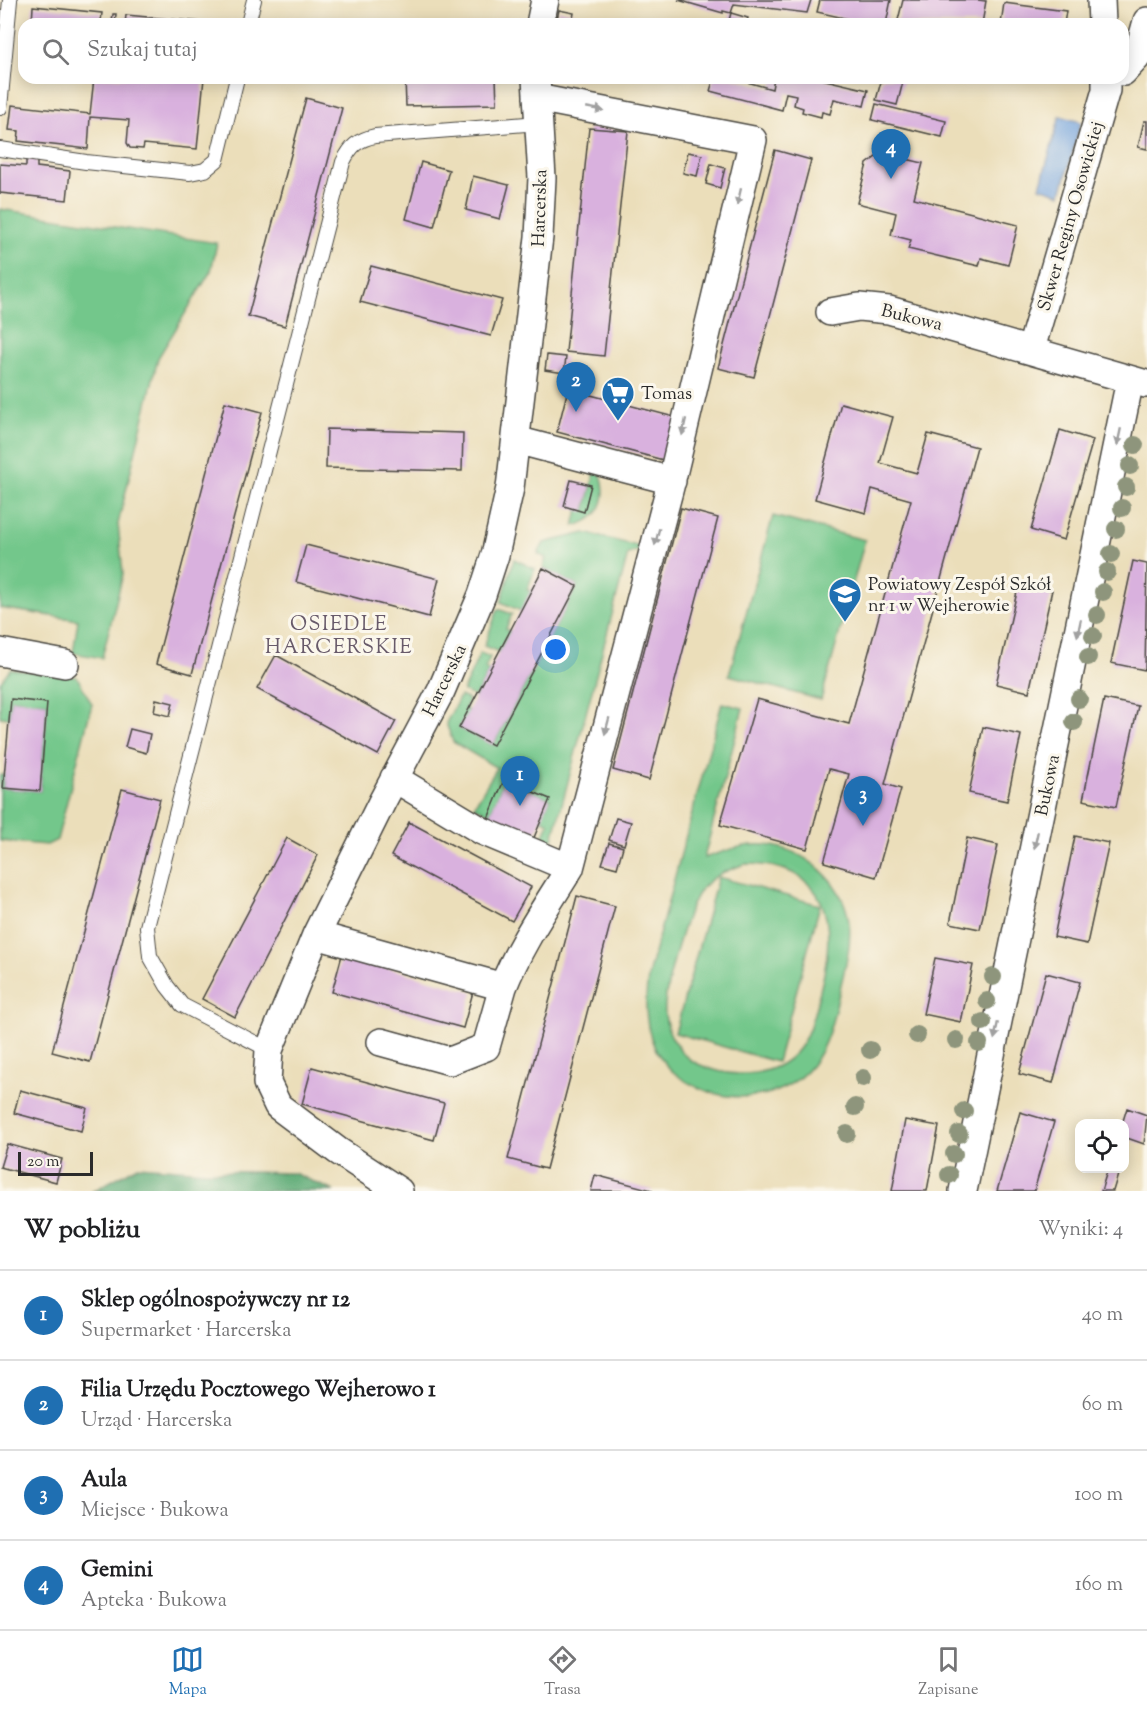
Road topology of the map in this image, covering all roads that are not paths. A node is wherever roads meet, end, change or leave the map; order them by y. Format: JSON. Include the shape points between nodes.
{"nodes":[{"id":1,"x":10,"y":0,"type":"edge"},
{"id":2,"x":254,"y":0,"type":"edge"},
{"id":3,"x":545,"y":0,"type":"edge"},
{"id":4,"x":1101,"y":0,"type":"edge"},
{"id":5,"x":250,"y":18,"type":"edge"},
{"id":6,"x":541,"y":18,"type":"edge"},
{"id":7,"x":1102,"y":18,"type":"edge"},
{"id":8,"x":1147,"y":21,"type":"edge"},
{"id":9,"x":1129,"y":65,"type":"edge"},
{"id":10,"x":236,"y":84,"type":"edge"},
{"id":11,"x":1112,"y":84,"type":"edge"},
{"id":12,"x":537,"y":100,"type":"edge"},
{"id":13,"x":0,"y":108,"type":"edge"},
{"id":14,"x":0,"y":148,"type":"edge"},
{"id":15,"x":830,"y":312,"type":"dead end"},
{"id":16,"x":1033,"y":342,"type":"dead end"},
{"id":17,"x":1139,"y":382,"type":"edge"},
{"id":18,"x":516,"y":440,"type":"junction"},
{"id":19,"x":672,"y":481,"type":"junction"},
{"id":20,"x":0,"y":652,"type":"edge"},
{"id":21,"x":65,"y":664,"type":"dead end"},
{"id":22,"x":394,"y":778,"type":"junction"},
{"id":23,"x":570,"y":868,"type":"junction"},
{"id":24,"x":316,"y":935,"type":"junction"},
{"id":25,"x":503,"y":987,"type":"junction"},
{"id":26,"x":381,"y":1042,"type":"dead end"},
{"id":27,"x":269,"y":1050,"type":"junction"},
{"id":28,"x":399,"y":1191,"type":"edge"},
{"id":29,"x":963,"y":1191,"type":"edge"}],
"edges":[{"from":1,"to":13,"type":"lane"},
{"from":2,"to":5,"type":"lane"},
{"from":3,"to":6,"type":"street"},
{"from":4,"to":7,"type":"street"},
{"from":8,"to":9,"type":"street","name":"Skwer Reginy Osowickiej","via":[[1137,57]]},
{"from":10,"to":14,"type":"lane","via":[[217,160],[205,170],[190,173]]},
{"from":11,"to":16,"type":"street","name":"Skwer Reginy Osowickiej"},
{"from":12,"to":18,"type":"street","name":"Harcerska","via":[[542,178],[540,237]]},
{"from":12,"to":19,"type":"street","one_way":true,"via":[[753,140]]},
{"from":12,"to":27,"type":"lane","via":[[360,139],[350,147],[343,162],[147,927],[150,956],[166,986],[182,1005]]},
{"from":15,"to":17,"type":"street","name":"Bukowa","via":[[859,307],[889,310]]},
{"from":17,"to":29,"type":"street","name":"Bukowa","one_way":true},
{"from":18,"to":19,"type":"street"},
{"from":18,"to":22,"type":"street","name":"Harcerska","via":[[502,523],[482,596],[441,691]]},
{"from":19,"to":23,"type":"street","one_way":true},
{"from":20,"to":21,"type":"street"},
{"from":22,"to":23,"type":"street","via":[[482,831]]},
{"from":22,"to":24,"type":"street","name":"Harcerska"},
{"from":23,"to":25,"type":"street","via":[[523,944]]},
{"from":24,"to":25,"type":"street"},
{"from":24,"to":27,"type":"street","name":"Harcerska"},
{"from":25,"to":26,"type":"street","via":[[486,1047],[450,1061]]},
{"from":27,"to":28,"type":"street","name":"Harcerska","via":[[267,1083],[278,1106]]}]}
